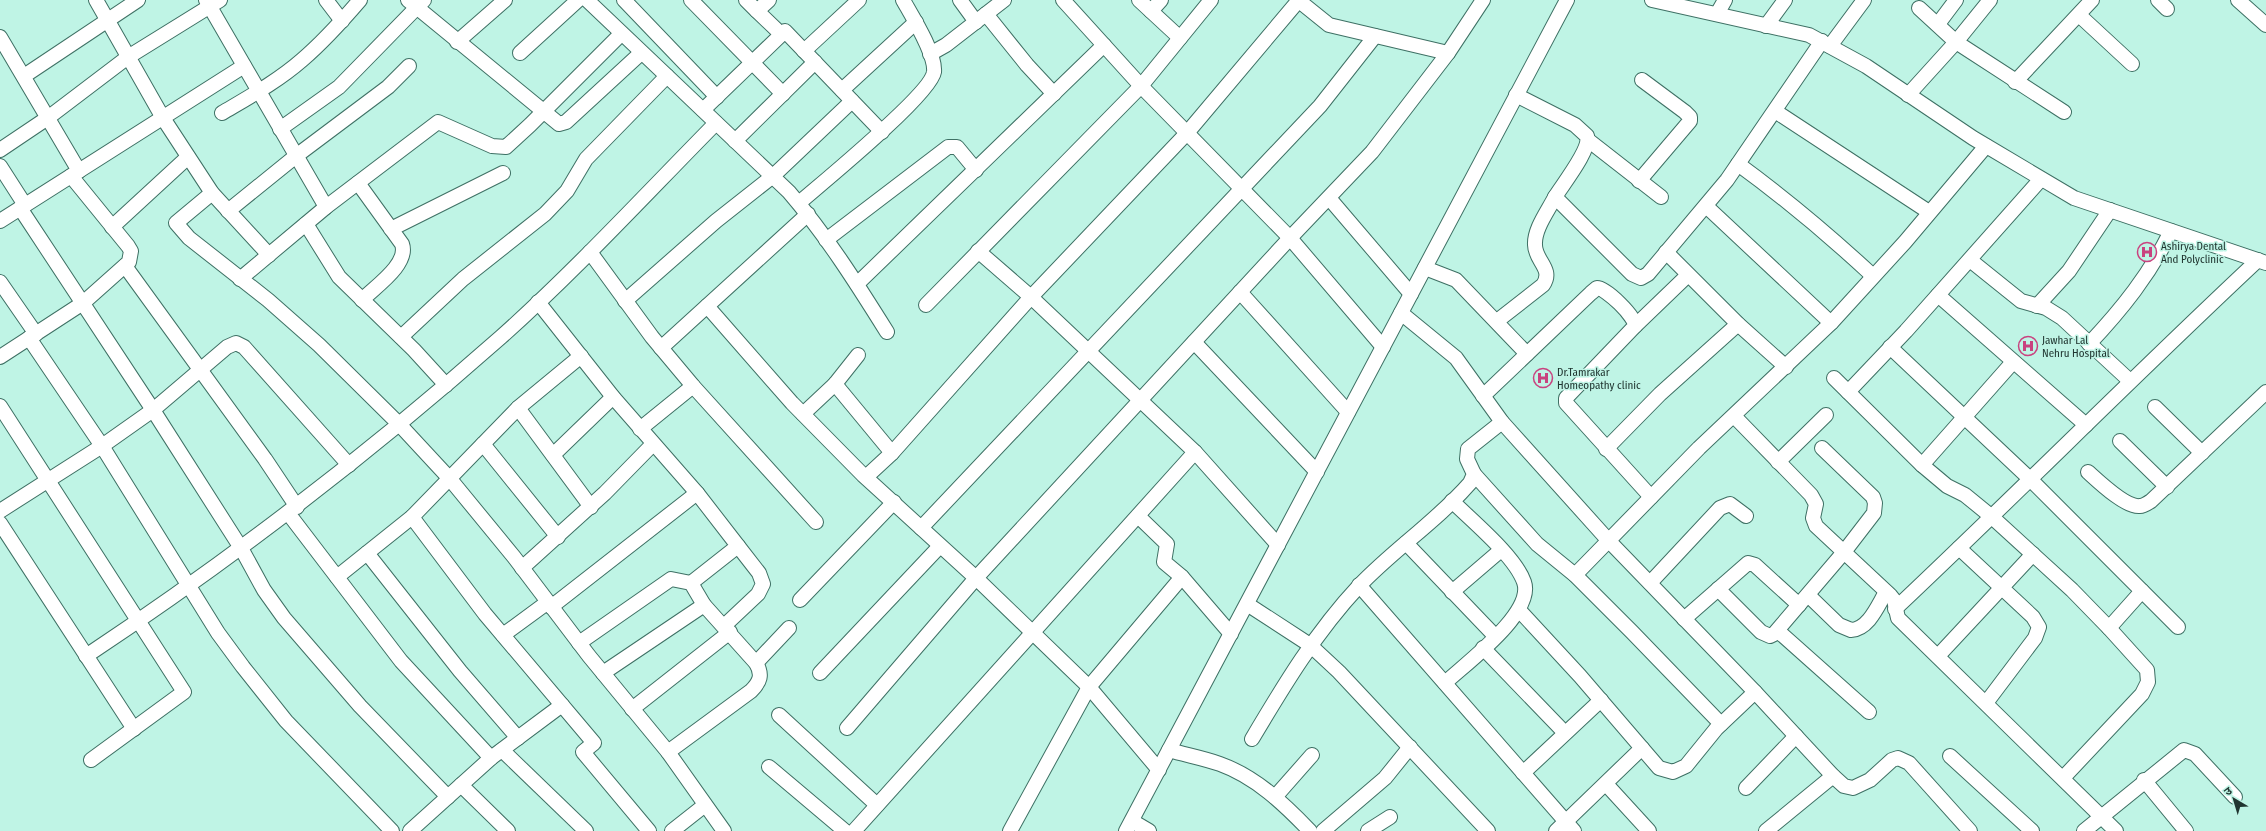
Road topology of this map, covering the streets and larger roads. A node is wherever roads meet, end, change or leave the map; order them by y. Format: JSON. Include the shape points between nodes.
{"nodes":[{"id":1,"x":96,"y":0,"type":"edge"},
{"id":2,"x":138,"y":0,"type":"edge"},
{"id":3,"x":326,"y":0,"type":"edge"},
{"id":4,"x":360,"y":0,"type":"edge"},
{"id":5,"x":505,"y":0,"type":"edge"},
{"id":6,"x":578,"y":0,"type":"edge"},
{"id":7,"x":586,"y":0,"type":"edge"},
{"id":8,"x":624,"y":0,"type":"edge"},
{"id":9,"x":691,"y":0,"type":"edge"},
{"id":10,"x":746,"y":0,"type":"edge"},
{"id":11,"x":768,"y":0,"type":"edge"},
{"id":12,"x":859,"y":0,"type":"edge"},
{"id":13,"x":903,"y":0,"type":"edge"},
{"id":14,"x":960,"y":0,"type":"edge"},
{"id":15,"x":1004,"y":0,"type":"edge"},
{"id":16,"x":1063,"y":0,"type":"edge"},
{"id":17,"x":1139,"y":0,"type":"edge"},
{"id":18,"x":1161,"y":0,"type":"edge"},
{"id":19,"x":1211,"y":0,"type":"edge"},
{"id":20,"x":1299,"y":0,"type":"edge"},
{"id":21,"x":1482,"y":0,"type":"edge"},
{"id":22,"x":1567,"y":0,"type":"edge"},
{"id":23,"x":1658,"y":0,"type":"edge"},
{"id":24,"x":1725,"y":0,"type":"edge"},
{"id":25,"x":1785,"y":0,"type":"edge"},
{"id":26,"x":1864,"y":0,"type":"edge"},
{"id":27,"x":1956,"y":0,"type":"edge"},
{"id":28,"x":1990,"y":0,"type":"edge"},
{"id":29,"x":2092,"y":0,"type":"edge"},
{"id":30,"x":2238,"y":0,"type":"edge"},
{"id":31,"x":212,"y":2,"type":"edge"},
{"id":32,"x":416,"y":2,"type":"edge"},
{"id":33,"x":1919,"y":8,"type":"dead end"},
{"id":34,"x":757,"y":11,"type":"junction"},
{"id":35,"x":1151,"y":11,"type":"junction"},
{"id":36,"x":1717,"y":14,"type":"junction"},
{"id":37,"x":2079,"y":15,"type":"junction"},
{"id":38,"x":981,"y":18,"type":"junction"},
{"id":39,"x":107,"y":20,"type":"junction"},
{"id":40,"x":342,"y":21,"type":"junction"},
{"id":41,"x":916,"y":22,"type":"junction"},
{"id":42,"x":1938,"y":24,"type":"junction"},
{"id":43,"x":2266,"y":25,"type":"edge"},
{"id":44,"x":1766,"y":26,"type":"junction"},
{"id":45,"x":621,"y":34,"type":"junction"},
{"id":46,"x":781,"y":34,"type":"junction"},
{"id":47,"x":1375,"y":36,"type":"junction"},
{"id":48,"x":0,"y":37,"type":"edge"},
{"id":49,"x":1180,"y":38,"type":"junction"},
{"id":50,"x":457,"y":42,"type":"junction"},
{"id":51,"x":1956,"y":42,"type":"junction"},
{"id":52,"x":1826,"y":43,"type":"junction"},
{"id":53,"x":1104,"y":45,"type":"junction"},
{"id":54,"x":804,"y":51,"type":"junction"},
{"id":55,"x":520,"y":53,"type":"dead end"},
{"id":56,"x":641,"y":53,"type":"junction"},
{"id":57,"x":1448,"y":53,"type":"junction"},
{"id":58,"x":930,"y":54,"type":"junction"},
{"id":59,"x":128,"y":57,"type":"junction"},
{"id":60,"x":815,"y":62,"type":"junction"},
{"id":61,"x":752,"y":63,"type":"junction"},
{"id":62,"x":2132,"y":64,"type":"dead end"},
{"id":63,"x":244,"y":66,"type":"junction"},
{"id":64,"x":409,"y":66,"type":"dead end"},
{"id":65,"x":24,"y":76,"type":"junction"},
{"id":66,"x":667,"y":76,"type":"junction"},
{"id":67,"x":1642,"y":80,"type":"dead end"},
{"id":68,"x":2015,"y":82,"type":"junction"},
{"id":69,"x":1141,"y":86,"type":"junction"},
{"id":70,"x":842,"y":90,"type":"junction"},
{"id":71,"x":258,"y":91,"type":"junction"},
{"id":72,"x":783,"y":94,"type":"junction"},
{"id":73,"x":1054,"y":94,"type":"junction"},
{"id":74,"x":1516,"y":95,"type":"junction"},
{"id":75,"x":1908,"y":95,"type":"junction"},
{"id":76,"x":717,"y":97,"type":"junction"},
{"id":77,"x":852,"y":101,"type":"junction"},
{"id":78,"x":703,"y":110,"type":"junction"},
{"id":79,"x":544,"y":111,"type":"junction"},
{"id":80,"x":1775,"y":111,"type":"junction"},
{"id":81,"x":2064,"y":112,"type":"dead end"},
{"id":82,"x":222,"y":113,"type":"dead end"},
{"id":83,"x":49,"y":117,"type":"junction"},
{"id":84,"x":163,"y":118,"type":"junction"},
{"id":85,"x":716,"y":123,"type":"junction"},
{"id":86,"x":280,"y":128,"type":"junction"},
{"id":87,"x":882,"y":132,"type":"junction"},
{"id":88,"x":1187,"y":133,"type":"junction"},
{"id":89,"x":1588,"y":140,"type":"junction"},
{"id":90,"x":735,"y":141,"type":"junction"},
{"id":91,"x":1986,"y":146,"type":"junction"},
{"id":92,"x":0,"y":150,"type":"edge"},
{"id":93,"x":296,"y":156,"type":"junction"},
{"id":94,"x":188,"y":157,"type":"junction"},
{"id":95,"x":1738,"y":164,"type":"junction"},
{"id":96,"x":0,"y":166,"type":"edge"},
{"id":97,"x":978,"y":168,"type":"junction"},
{"id":98,"x":75,"y":173,"type":"junction"},
{"id":99,"x":503,"y":173,"type":"dead end"},
{"id":100,"x":773,"y":176,"type":"junction"},
{"id":101,"x":2041,"y":179,"type":"junction"},
{"id":102,"x":1639,"y":180,"type":"junction"},
{"id":103,"x":358,"y":183,"type":"junction"},
{"id":104,"x":1242,"y":189,"type":"junction"},
{"id":105,"x":212,"y":193,"type":"junction"},
{"id":106,"x":1555,"y":197,"type":"junction"},
{"id":107,"x":1661,"y":197,"type":"dead end"},
{"id":108,"x":1329,"y":198,"type":"junction"},
{"id":109,"x":22,"y":206,"type":"junction"},
{"id":110,"x":1706,"y":206,"type":"junction"},
{"id":111,"x":326,"y":207,"type":"junction"},
{"id":112,"x":803,"y":209,"type":"junction"},
{"id":113,"x":2110,"y":210,"type":"junction"},
{"id":114,"x":228,"y":211,"type":"junction"},
{"id":115,"x":1929,"y":212,"type":"junction"},
{"id":116,"x":0,"y":221,"type":"edge"},
{"id":117,"x":306,"y":224,"type":"junction"},
{"id":118,"x":112,"y":227,"type":"junction"},
{"id":119,"x":391,"y":229,"type":"junction"},
{"id":120,"x":2171,"y":231,"type":"junction"},
{"id":121,"x":1290,"y":238,"type":"junction"},
{"id":122,"x":826,"y":240,"type":"junction"},
{"id":123,"x":590,"y":252,"type":"junction"},
{"id":124,"x":978,"y":252,"type":"junction"},
{"id":125,"x":1666,"y":252,"type":"junction"},
{"id":126,"x":270,"y":255,"type":"junction"},
{"id":127,"x":1970,"y":260,"type":"junction"},
{"id":128,"x":2262,"y":262,"type":"edge"},
{"id":129,"x":125,"y":266,"type":"junction"},
{"id":130,"x":1425,"y":268,"type":"junction"},
{"id":131,"x":1688,"y":275,"type":"junction"},
{"id":132,"x":1873,"y":276,"type":"junction"},
{"id":133,"x":240,"y":279,"type":"junction"},
{"id":134,"x":0,"y":282,"type":"edge"},
{"id":135,"x":857,"y":284,"type":"junction"},
{"id":136,"x":1240,"y":292,"type":"junction"},
{"id":137,"x":1411,"y":294,"type":"junction"},
{"id":138,"x":1938,"y":295,"type":"junction"},
{"id":139,"x":1031,"y":297,"type":"junction"},
{"id":140,"x":362,"y":300,"type":"junction"},
{"id":141,"x":625,"y":301,"type":"junction"},
{"id":142,"x":538,"y":302,"type":"junction"},
{"id":143,"x":83,"y":303,"type":"junction"},
{"id":144,"x":926,"y":304,"type":"dead end"},
{"id":145,"x":707,"y":306,"type":"junction"},
{"id":146,"x":2036,"y":306,"type":"junction"},
{"id":147,"x":1401,"y":313,"type":"junction"},
{"id":148,"x":1497,"y":321,"type":"junction"},
{"id":149,"x":1831,"y":323,"type":"junction"},
{"id":150,"x":1738,"y":324,"type":"junction"},
{"id":151,"x":1635,"y":326,"type":"junction"},
{"id":152,"x":887,"y":332,"type":"dead end"},
{"id":153,"x":32,"y":336,"type":"junction"},
{"id":154,"x":400,"y":337,"type":"junction"},
{"id":155,"x":1194,"y":342,"type":"junction"},
{"id":156,"x":2089,"y":344,"type":"junction"},
{"id":157,"x":1383,"y":347,"type":"junction"},
{"id":158,"x":1890,"y":347,"type":"junction"},
{"id":159,"x":661,"y":348,"type":"junction"},
{"id":160,"x":1089,"y":351,"type":"junction"},
{"id":161,"x":1527,"y":354,"type":"junction"},
{"id":162,"x":858,"y":355,"type":"dead end"},
{"id":163,"x":582,"y":356,"type":"junction"},
{"id":164,"x":0,"y":357,"type":"edge"},
{"id":165,"x":2013,"y":362,"type":"junction"},
{"id":166,"x":1786,"y":367,"type":"junction"},
{"id":167,"x":200,"y":371,"type":"junction"},
{"id":168,"x":1834,"y":378,"type":"dead end"},
{"id":169,"x":2130,"y":381,"type":"junction"},
{"id":170,"x":835,"y":384,"type":"junction"},
{"id":171,"x":446,"y":385,"type":"junction"},
{"id":172,"x":693,"y":386,"type":"junction"},
{"id":173,"x":1848,"y":392,"type":"junction"},
{"id":174,"x":2266,"y":392,"type":"edge"},
{"id":175,"x":1483,"y":396,"type":"junction"},
{"id":176,"x":613,"y":397,"type":"junction"},
{"id":177,"x":1140,"y":400,"type":"junction"},
{"id":178,"x":0,"y":406,"type":"edge"},
{"id":179,"x":2155,"y":407,"type":"dead end"},
{"id":180,"x":518,"y":408,"type":"junction"},
{"id":181,"x":153,"y":410,"type":"junction"},
{"id":182,"x":1348,"y":412,"type":"junction"},
{"id":183,"x":803,"y":414,"type":"junction"},
{"id":184,"x":1826,"y":415,"type":"dead end"},
{"id":185,"x":1734,"y":416,"type":"junction"},
{"id":186,"x":1965,"y":417,"type":"junction"},
{"id":187,"x":1502,"y":422,"type":"junction"},
{"id":188,"x":399,"y":424,"type":"junction"},
{"id":189,"x":2086,"y":425,"type":"junction"},
{"id":190,"x":640,"y":429,"type":"junction"},
{"id":191,"x":2120,"y":441,"type":"dead end"},
{"id":192,"x":483,"y":444,"type":"junction"},
{"id":193,"x":653,"y":444,"type":"junction"},
{"id":194,"x":102,"y":446,"type":"junction"},
{"id":195,"x":1822,"y":448,"type":"dead end"},
{"id":196,"x":1606,"y":449,"type":"junction"},
{"id":197,"x":889,"y":450,"type":"junction"},
{"id":198,"x":1195,"y":452,"type":"junction"},
{"id":199,"x":2202,"y":453,"type":"junction"},
{"id":200,"x":553,"y":455,"type":"junction"},
{"id":201,"x":1778,"y":462,"type":"junction"},
{"id":202,"x":349,"y":465,"type":"junction"},
{"id":203,"x":1922,"y":465,"type":"junction"},
{"id":204,"x":1317,"y":472,"type":"junction"},
{"id":205,"x":2088,"y":472,"type":"dead end"},
{"id":206,"x":862,"y":474,"type":"junction"},
{"id":207,"x":1474,"y":474,"type":"junction"},
{"id":208,"x":450,"y":479,"type":"junction"},
{"id":209,"x":2031,"y":480,"type":"junction"},
{"id":210,"x":48,"y":481,"type":"junction"},
{"id":211,"x":2167,"y":486,"type":"junction"},
{"id":212,"x":697,"y":494,"type":"junction"},
{"id":213,"x":1651,"y":497,"type":"junction"},
{"id":214,"x":1452,"y":501,"type":"junction"},
{"id":215,"x":894,"y":502,"type":"junction"},
{"id":216,"x":591,"y":506,"type":"junction"},
{"id":217,"x":293,"y":510,"type":"junction"},
{"id":218,"x":0,"y":511,"type":"edge"},
{"id":219,"x":1138,"y":516,"type":"junction"},
{"id":220,"x":1746,"y":516,"type":"dead end"},
{"id":221,"x":412,"y":517,"type":"junction"},
{"id":222,"x":1992,"y":517,"type":"junction"},
{"id":223,"x":816,"y":522,"type":"dead end"},
{"id":224,"x":0,"y":523,"type":"edge"},
{"id":225,"x":921,"y":528,"type":"junction"},
{"id":226,"x":558,"y":537,"type":"junction"},
{"id":227,"x":1608,"y":540,"type":"junction"},
{"id":228,"x":1406,"y":543,"type":"junction"},
{"id":229,"x":738,"y":546,"type":"junction"},
{"id":230,"x":940,"y":546,"type":"junction"},
{"id":231,"x":1278,"y":546,"type":"junction"},
{"id":232,"x":241,"y":548,"type":"junction"},
{"id":233,"x":1959,"y":548,"type":"junction"},
{"id":234,"x":1501,"y":550,"type":"junction"},
{"id":235,"x":1844,"y":552,"type":"junction"},
{"id":236,"x":367,"y":553,"type":"junction"},
{"id":237,"x":2033,"y":554,"type":"junction"},
{"id":238,"x":522,"y":568,"type":"junction"},
{"id":239,"x":1575,"y":575,"type":"junction"},
{"id":240,"x":337,"y":577,"type":"junction"},
{"id":241,"x":1182,"y":577,"type":"junction"},
{"id":242,"x":976,"y":578,"type":"junction"},
{"id":243,"x":691,"y":583,"type":"junction"},
{"id":244,"x":1650,"y":583,"type":"junction"},
{"id":245,"x":190,"y":585,"type":"junction"},
{"id":246,"x":1360,"y":585,"type":"junction"},
{"id":247,"x":2002,"y":588,"type":"junction"},
{"id":248,"x":1718,"y":589,"type":"junction"},
{"id":249,"x":2142,"y":591,"type":"junction"},
{"id":250,"x":1452,"y":592,"type":"junction"},
{"id":251,"x":1886,"y":592,"type":"junction"},
{"id":252,"x":800,"y":600,"type":"dead end"},
{"id":253,"x":1804,"y":600,"type":"junction"},
{"id":254,"x":550,"y":604,"type":"junction"},
{"id":255,"x":1247,"y":604,"type":"junction"},
{"id":256,"x":704,"y":605,"type":"junction"},
{"id":257,"x":1895,"y":609,"type":"junction"},
{"id":258,"x":1519,"y":610,"type":"junction"},
{"id":259,"x":1684,"y":619,"type":"junction"},
{"id":260,"x":138,"y":622,"type":"junction"},
{"id":261,"x":2178,"y":627,"type":"dead end"},
{"id":262,"x":789,"y":628,"type":"dead end"},
{"id":263,"x":2109,"y":628,"type":"junction"},
{"id":264,"x":727,"y":629,"type":"junction"},
{"id":265,"x":1778,"y":631,"type":"junction"},
{"id":266,"x":1033,"y":633,"type":"junction"},
{"id":267,"x":1231,"y":634,"type":"junction"},
{"id":268,"x":503,"y":635,"type":"junction"},
{"id":269,"x":1495,"y":636,"type":"junction"},
{"id":270,"x":579,"y":642,"type":"junction"},
{"id":271,"x":1310,"y":645,"type":"junction"},
{"id":272,"x":1482,"y":648,"type":"junction"},
{"id":273,"x":86,"y":656,"type":"junction"},
{"id":274,"x":1938,"y":656,"type":"junction"},
{"id":275,"x":756,"y":663,"type":"junction"},
{"id":276,"x":602,"y":673,"type":"junction"},
{"id":277,"x":820,"y":673,"type":"dead end"},
{"id":278,"x":1445,"y":683,"type":"junction"},
{"id":279,"x":1089,"y":687,"type":"junction"},
{"id":280,"x":1755,"y":692,"type":"junction"},
{"id":281,"x":1601,"y":700,"type":"junction"},
{"id":282,"x":1986,"y":703,"type":"junction"},
{"id":283,"x":562,"y":705,"type":"junction"},
{"id":284,"x":632,"y":709,"type":"junction"},
{"id":285,"x":1869,"y":712,"type":"dead end"},
{"id":286,"x":780,"y":715,"type":"dead end"},
{"id":287,"x":1721,"y":724,"type":"junction"},
{"id":288,"x":847,"y":728,"type":"dead end"},
{"id":289,"x":134,"y":729,"type":"junction"},
{"id":290,"x":1565,"y":733,"type":"junction"},
{"id":291,"x":1796,"y":736,"type":"junction"},
{"id":292,"x":518,"y":738,"type":"junction"},
{"id":293,"x":1252,"y":739,"type":"dead end"},
{"id":294,"x":1410,"y":747,"type":"junction"},
{"id":295,"x":1642,"y":748,"type":"junction"},
{"id":296,"x":1169,"y":750,"type":"junction"},
{"id":297,"x":668,"y":752,"type":"junction"},
{"id":298,"x":496,"y":754,"type":"junction"},
{"id":299,"x":1312,"y":755,"type":"dead end"},
{"id":300,"x":1950,"y":756,"type":"dead end"},
{"id":301,"x":91,"y":760,"type":"dead end"},
{"id":302,"x":769,"y":767,"type":"dead end"},
{"id":303,"x":1159,"y":770,"type":"junction"},
{"id":304,"x":1523,"y":773,"type":"junction"},
{"id":305,"x":1833,"y":776,"type":"junction"},
{"id":306,"x":2063,"y":778,"type":"junction"},
{"id":307,"x":2144,"y":780,"type":"junction"},
{"id":308,"x":1606,"y":784,"type":"junction"},
{"id":309,"x":461,"y":785,"type":"junction"},
{"id":310,"x":1746,"y":788,"type":"dead end"},
{"id":311,"x":448,"y":797,"type":"junction"},
{"id":312,"x":1275,"y":797,"type":"junction"},
{"id":313,"x":2235,"y":797,"type":"dead end"},
{"id":314,"x":706,"y":805,"type":"junction"},
{"id":315,"x":877,"y":805,"type":"junction"},
{"id":316,"x":2101,"y":816,"type":"junction"},
{"id":317,"x":1390,"y":817,"type":"dead end"},
{"id":318,"x":1129,"y":826,"type":"edge"},
{"id":319,"x":1565,"y":828,"type":"edge"},
{"id":320,"x":392,"y":831,"type":"edge"},
{"id":321,"x":410,"y":831,"type":"edge"},
{"id":322,"x":508,"y":831,"type":"edge"},
{"id":323,"x":586,"y":831,"type":"edge"},
{"id":324,"x":649,"y":831,"type":"edge"},
{"id":325,"x":672,"y":831,"type":"edge"},
{"id":326,"x":724,"y":831,"type":"edge"},
{"id":327,"x":845,"y":831,"type":"edge"},
{"id":328,"x":854,"y":831,"type":"edge"},
{"id":329,"x":1010,"y":831,"type":"edge"},
{"id":330,"x":1149,"y":831,"type":"edge"},
{"id":331,"x":1310,"y":831,"type":"edge"},
{"id":332,"x":1323,"y":831,"type":"edge"},
{"id":333,"x":1368,"y":831,"type":"edge"},
{"id":334,"x":1488,"y":831,"type":"edge"},
{"id":335,"x":1649,"y":831,"type":"edge"},
{"id":336,"x":1766,"y":831,"type":"edge"},
{"id":337,"x":1970,"y":831,"type":"edge"},
{"id":338,"x":2032,"y":831,"type":"edge"},
{"id":339,"x":2084,"y":831,"type":"edge"},
{"id":340,"x":2116,"y":831,"type":"edge"},
{"id":341,"x":2186,"y":831,"type":"edge"}],
"edges":[{"from":1,"to":39,"type":"street"},
{"from":2,"to":39,"type":"street"},
{"from":3,"to":40,"type":"street"},
{"from":4,"to":40,"type":"street"},
{"from":5,"to":50,"type":"street"},
{"from":6,"to":55,"type":"street"},
{"from":7,"to":45,"type":"street"},
{"from":8,"to":76,"type":"street"},
{"from":9,"to":61,"type":"street"},
{"from":10,"to":34,"type":"street"},
{"from":11,"to":34,"type":"street"},
{"from":12,"to":54,"type":"street"},
{"from":13,"to":41,"type":"street"},
{"from":14,"to":38,"type":"street"},
{"from":15,"to":38,"type":"street"},
{"from":16,"to":53,"type":"street"},
{"from":17,"to":35,"type":"street"},
{"from":18,"to":35,"type":"street"},
{"from":19,"to":49,"type":"street"},
{"from":20,"to":47,"type":"street","via":[[1329,25]]},
{"from":20,"to":88,"type":"street"},
{"from":21,"to":57,"type":"street"},
{"from":22,"to":74,"type":"street"},
{"from":23,"to":36,"type":"street"},
{"from":24,"to":36,"type":"street"},
{"from":25,"to":44,"type":"street"},
{"from":26,"to":52,"type":"street"},
{"from":27,"to":42,"type":"street"},
{"from":28,"to":51,"type":"street"},
{"from":29,"to":37,"type":"street"},
{"from":30,"to":43,"type":"street"},
{"from":31,"to":59,"type":"street"},
{"from":31,"to":63,"type":"street"},
{"from":32,"to":50,"type":"street"},
{"from":32,"to":86,"type":"street","via":[[339,87]]},
{"from":33,"to":42,"type":"street"},
{"from":34,"to":46,"type":"street"},
{"from":35,"to":49,"type":"street"},
{"from":36,"to":44,"type":"street"},
{"from":37,"to":62,"type":"street"},
{"from":37,"to":68,"type":"street"},
{"from":38,"to":58,"type":"street"},
{"from":38,"to":73,"type":"street"},
{"from":39,"to":59,"type":"street"},
{"from":39,"to":65,"type":"street"},
{"from":40,"to":71,"type":"street","via":[[301,61]]},
{"from":41,"to":58,"type":"street"},
{"from":41,"to":70,"type":"street"},
{"from":42,"to":51,"type":"street"},
{"from":44,"to":52,"type":"street","via":[[1810,35]]},
{"from":45,"to":56,"type":"street"},
{"from":45,"to":79,"type":"street"},
{"from":46,"to":54,"type":"street","via":[[785,31]]},
{"from":46,"to":61,"type":"street"},
{"from":47,"to":57,"type":"street"},
{"from":47,"to":104,"type":"street","via":[[1320,106]]},
{"from":48,"to":65,"type":"street"},
{"from":49,"to":69,"type":"street"},
{"from":50,"to":79,"type":"street"},
{"from":51,"to":68,"type":"street"},
{"from":51,"to":75,"type":"street"},
{"from":52,"to":75,"type":"street"},
{"from":52,"to":80,"type":"street"},
{"from":53,"to":69,"type":"street"},
{"from":53,"to":73,"type":"street"},
{"from":54,"to":60,"type":"street"},
{"from":56,"to":66,"type":"street"},
{"from":56,"to":79,"type":"street","via":[[566,122],[558,123]]},
{"from":57,"to":108,"type":"street","via":[[1372,152]]},
{"from":58,"to":87,"type":"street","via":[[934,67],[932,79]]},
{"from":59,"to":83,"type":"street"},
{"from":59,"to":84,"type":"street"},
{"from":60,"to":70,"type":"street"},
{"from":60,"to":72,"type":"street"},
{"from":61,"to":72,"type":"street"},
{"from":61,"to":76,"type":"street"},
{"from":63,"to":71,"type":"street"},
{"from":63,"to":84,"type":"street"},
{"from":64,"to":93,"type":"street","via":[[388,87]]},
{"from":65,"to":83,"type":"street"},
{"from":66,"to":78,"type":"street"},
{"from":66,"to":154,"type":"street","via":[[586,159],[562,197],[463,279]]},
{"from":67,"to":102,"type":"street","via":[[1685,112],[1690,121]]},
{"from":68,"to":81,"type":"street"},
{"from":69,"to":88,"type":"street"},
{"from":69,"to":124,"type":"street"},
{"from":70,"to":77,"type":"street"},
{"from":71,"to":82,"type":"street"},
{"from":71,"to":86,"type":"street"},
{"from":72,"to":90,"type":"street"},
{"from":73,"to":97,"type":"street"},
{"from":74,"to":89,"type":"street","via":[[1575,125]]},
{"from":74,"to":130,"type":"street"},
{"from":75,"to":91,"type":"street"},
{"from":76,"to":78,"type":"street"},
{"from":77,"to":87,"type":"street"},
{"from":77,"to":100,"type":"street"},
{"from":78,"to":85,"type":"street"},
{"from":79,"to":103,"type":"street","via":[[506,147],[492,146],[438,122]]},
{"from":80,"to":95,"type":"street"},
{"from":80,"to":115,"type":"street"},
{"from":83,"to":92,"type":"street"},
{"from":83,"to":98,"type":"street"},
{"from":84,"to":94,"type":"street"},
{"from":84,"to":98,"type":"street"},
{"from":85,"to":90,"type":"street"},
{"from":85,"to":123,"type":"street"},
{"from":86,"to":93,"type":"street"},
{"from":87,"to":112,"type":"street"},
{"from":88,"to":104,"type":"street"},
{"from":88,"to":139,"type":"street"},
{"from":89,"to":102,"type":"street"},
{"from":89,"to":106,"type":"street"},
{"from":90,"to":100,"type":"street"},
{"from":91,"to":101,"type":"street"},
{"from":91,"to":115,"type":"street"},
{"from":93,"to":111,"type":"street"},
{"from":93,"to":114,"type":"street"},
{"from":94,"to":105,"type":"street"},
{"from":94,"to":118,"type":"street"},
{"from":95,"to":110,"type":"street"},
{"from":95,"to":132,"type":"street","via":[[1824,231]]},
{"from":96,"to":109,"type":"street"},
{"from":97,"to":122,"type":"street","via":[[957,147],[948,147]]},
{"from":97,"to":135,"type":"street"},
{"from":98,"to":109,"type":"street"},
{"from":98,"to":118,"type":"street"},
{"from":99,"to":119,"type":"street"},
{"from":100,"to":112,"type":"street"},
{"from":100,"to":141,"type":"street","via":[[716,221]]},
{"from":101,"to":113,"type":"street","via":[[2074,198]]},
{"from":101,"to":127,"type":"street"},
{"from":102,"to":107,"type":"street"},
{"from":103,"to":111,"type":"street"},
{"from":103,"to":119,"type":"street"},
{"from":104,"to":121,"type":"street"},
{"from":104,"to":160,"type":"street"},
{"from":105,"to":114,"type":"street"},
{"from":105,"to":133,"type":"street","via":[[176,223],[189,238]]},
{"from":106,"to":125,"type":"street","via":[[1637,277],[1648,274]]},
{"from":106,"to":148,"type":"street","via":[[1535,240],[1537,255],[1547,271],[1547,279],[1543,285]]},
{"from":108,"to":121,"type":"street"},
{"from":108,"to":137,"type":"street"},
{"from":109,"to":116,"type":"street"},
{"from":109,"to":143,"type":"street"},
{"from":110,"to":125,"type":"street"},
{"from":110,"to":149,"type":"street"},
{"from":111,"to":117,"type":"street"},
{"from":112,"to":122,"type":"street"},
{"from":112,"to":145,"type":"street"},
{"from":113,"to":120,"type":"street"},
{"from":113,"to":146,"type":"street","via":[[2069,271]]},
{"from":114,"to":126,"type":"street"},
{"from":115,"to":132,"type":"street"},
{"from":117,"to":126,"type":"street"},
{"from":117,"to":140,"type":"street","via":[[339,276]]},
{"from":118,"to":129,"type":"street","via":[[131,251]]},
{"from":119,"to":140,"type":"street","via":[[402,244],[404,256]]},
{"from":120,"to":128,"type":"street"},
{"from":120,"to":156,"type":"street","via":[[2144,280],[2127,303]]},
{"from":121,"to":136,"type":"street"},
{"from":121,"to":157,"type":"street"},
{"from":122,"to":135,"type":"street"},
{"from":123,"to":141,"type":"street"},
{"from":123,"to":142,"type":"street"},
{"from":124,"to":139,"type":"street"},
{"from":124,"to":144,"type":"street"},
{"from":125,"to":131,"type":"street"},
{"from":126,"to":133,"type":"street"},
{"from":127,"to":138,"type":"street"},
{"from":127,"to":146,"type":"street","via":[[2021,301]]},
{"from":128,"to":169,"type":"street"},
{"from":129,"to":143,"type":"street"},
{"from":129,"to":167,"type":"street"},
{"from":130,"to":137,"type":"street"},
{"from":130,"to":148,"type":"street","via":[[1456,280]]},
{"from":131,"to":150,"type":"street"},
{"from":131,"to":151,"type":"street"},
{"from":132,"to":149,"type":"street"},
{"from":133,"to":188,"type":"street","via":[[319,345]]},
{"from":134,"to":153,"type":"street"},
{"from":135,"to":152,"type":"street"},
{"from":136,"to":155,"type":"street"},
{"from":136,"to":182,"type":"street"},
{"from":137,"to":147,"type":"street"},
{"from":138,"to":158,"type":"street"},
{"from":138,"to":165,"type":"street"},
{"from":139,"to":160,"type":"street"},
{"from":139,"to":197,"type":"street"},
{"from":140,"to":154,"type":"street"},
{"from":141,"to":159,"type":"street"},
{"from":142,"to":163,"type":"street"},
{"from":142,"to":171,"type":"street"},
{"from":143,"to":153,"type":"street"},
{"from":143,"to":181,"type":"street"},
{"from":145,"to":159,"type":"street"},
{"from":145,"to":183,"type":"street"},
{"from":146,"to":156,"type":"street","via":[[2058,315]]},
{"from":147,"to":157,"type":"street"},
{"from":147,"to":175,"type":"street","via":[[1456,358]]},
{"from":148,"to":161,"type":"street"},
{"from":149,"to":166,"type":"street"},
{"from":150,"to":166,"type":"street"},
{"from":150,"to":196,"type":"street","via":[[1660,394]]},
{"from":151,"to":161,"type":"street","via":[[1632,316],[1604,289],[1597,288]]},
{"from":151,"to":196,"type":"street","via":[[1566,398],[1566,406]]},
{"from":153,"to":164,"type":"street"},
{"from":153,"to":194,"type":"street"},
{"from":154,"to":171,"type":"street"},
{"from":155,"to":177,"type":"street"},
{"from":155,"to":204,"type":"street"},
{"from":156,"to":169,"type":"street"},
{"from":157,"to":182,"type":"street"},
{"from":158,"to":173,"type":"street"},
{"from":158,"to":186,"type":"street"},
{"from":159,"to":172,"type":"street"},
{"from":160,"to":177,"type":"street"},
{"from":160,"to":225,"type":"street"},
{"from":161,"to":175,"type":"street"},
{"from":162,"to":170,"type":"street"},
{"from":163,"to":176,"type":"street"},
{"from":163,"to":180,"type":"street"},
{"from":165,"to":186,"type":"street"},
{"from":165,"to":189,"type":"street"},
{"from":166,"to":185,"type":"street"},
{"from":167,"to":181,"type":"street"},
{"from":167,"to":202,"type":"street","via":[[233,344],[241,344]]},
{"from":167,"to":217,"type":"street","via":[[265,459]]},
{"from":168,"to":173,"type":"street"},
{"from":169,"to":189,"type":"street"},
{"from":170,"to":183,"type":"street"},
{"from":170,"to":197,"type":"street"},
{"from":171,"to":188,"type":"street"},
{"from":172,"to":190,"type":"street"},
{"from":172,"to":223,"type":"street"},
{"from":173,"to":203,"type":"street"},
{"from":174,"to":199,"type":"street"},
{"from":175,"to":187,"type":"street"},
{"from":176,"to":190,"type":"street"},
{"from":176,"to":200,"type":"street"},
{"from":177,"to":198,"type":"street"},
{"from":177,"to":242,"type":"street"},
{"from":178,"to":210,"type":"street"},
{"from":179,"to":199,"type":"street"},
{"from":180,"to":192,"type":"street"},
{"from":180,"to":200,"type":"street"},
{"from":181,"to":194,"type":"street"},
{"from":181,"to":232,"type":"street"},
{"from":182,"to":204,"type":"street"},
{"from":183,"to":206,"type":"street"},
{"from":184,"to":201,"type":"street"},
{"from":185,"to":201,"type":"street"},
{"from":185,"to":213,"type":"street"},
{"from":186,"to":203,"type":"street"},
{"from":186,"to":209,"type":"street"},
{"from":187,"to":207,"type":"street","via":[[1468,449],[1467,459]]},
{"from":187,"to":227,"type":"street"},
{"from":188,"to":202,"type":"street"},
{"from":188,"to":208,"type":"street"},
{"from":189,"to":209,"type":"street"},
{"from":190,"to":193,"type":"street"},
{"from":191,"to":211,"type":"street"},
{"from":192,"to":208,"type":"street"},
{"from":192,"to":226,"type":"street"},
{"from":193,"to":212,"type":"street"},
{"from":193,"to":216,"type":"street"},
{"from":194,"to":210,"type":"street"},
{"from":194,"to":245,"type":"street"},
{"from":195,"to":235,"type":"street","via":[[1873,497],[1875,503],[1874,513]]},
{"from":196,"to":213,"type":"street"},
{"from":197,"to":206,"type":"street"},
{"from":198,"to":219,"type":"street"},
{"from":198,"to":231,"type":"street"},
{"from":199,"to":211,"type":"street"},
{"from":200,"to":216,"type":"street"},
{"from":201,"to":235,"type":"street","via":[[1814,500],[1816,507],[1813,518],[1816,526]]},
{"from":202,"to":217,"type":"street"},
{"from":203,"to":222,"type":"street"},
{"from":204,"to":231,"type":"street"},
{"from":205,"to":211,"type":"street","via":[[2122,500],[2139,506],[2151,501]]},
{"from":206,"to":215,"type":"street"},
{"from":207,"to":214,"type":"street","via":[[1470,483]]},
{"from":207,"to":239,"type":"street","via":[[1537,544]]},
{"from":208,"to":221,"type":"street"},
{"from":208,"to":238,"type":"street"},
{"from":209,"to":222,"type":"street"},
{"from":209,"to":249,"type":"street"},
{"from":210,"to":218,"type":"street"},
{"from":210,"to":260,"type":"street"},
{"from":212,"to":229,"type":"street"},
{"from":212,"to":254,"type":"street"},
{"from":213,"to":227,"type":"street"},
{"from":214,"to":228,"type":"street"},
{"from":214,"to":234,"type":"street"},
{"from":215,"to":225,"type":"street"},
{"from":215,"to":252,"type":"street"},
{"from":216,"to":226,"type":"street"},
{"from":217,"to":232,"type":"street"},
{"from":217,"to":240,"type":"street"},
{"from":219,"to":241,"type":"street","via":[[1166,540],[1168,547],[1163,557],[1164,562]]},
{"from":219,"to":266,"type":"street"},
{"from":220,"to":244,"type":"street","via":[[1730,504],[1720,508]]},
{"from":221,"to":236,"type":"street"},
{"from":221,"to":268,"type":"street"},
{"from":222,"to":233,"type":"street"},
{"from":222,"to":237,"type":"street"},
{"from":224,"to":273,"type":"street"},
{"from":225,"to":230,"type":"street"},
{"from":226,"to":238,"type":"street"},
{"from":227,"to":239,"type":"street"},
{"from":227,"to":244,"type":"street"},
{"from":228,"to":246,"type":"street"},
{"from":228,"to":250,"type":"street"},
{"from":229,"to":243,"type":"street"},
{"from":229,"to":264,"type":"street","via":[[759,573],[763,584],[758,594]]},
{"from":230,"to":242,"type":"street"},
{"from":230,"to":277,"type":"street"},
{"from":231,"to":255,"type":"street"},
{"from":232,"to":245,"type":"street"},
{"from":232,"to":311,"type":"street","via":[[264,590],[284,618],[360,706]]},
{"from":233,"to":247,"type":"street"},
{"from":233,"to":257,"type":"street"},
{"from":234,"to":250,"type":"street"},
{"from":234,"to":258,"type":"street","via":[[1525,583],[1525,594]]},
{"from":235,"to":251,"type":"street"},
{"from":235,"to":253,"type":"street"},
{"from":236,"to":240,"type":"street"},
{"from":236,"to":292,"type":"street","via":[[460,671]]},
{"from":237,"to":247,"type":"street"},
{"from":237,"to":263,"type":"street"},
{"from":238,"to":254,"type":"street"},
{"from":239,"to":287,"type":"street"},
{"from":240,"to":298,"type":"street","via":[[402,661]]},
{"from":241,"to":267,"type":"street"},
{"from":241,"to":279,"type":"street"},
{"from":242,"to":266,"type":"street"},
{"from":242,"to":288,"type":"street"},
{"from":243,"to":256,"type":"street"},
{"from":243,"to":270,"type":"street","via":[[671,580]]},
{"from":244,"to":259,"type":"street"},
{"from":245,"to":260,"type":"street"},
{"from":245,"to":320,"type":"street","via":[[218,633],[286,721]]},
{"from":246,"to":271,"type":"street"},
{"from":246,"to":278,"type":"street"},
{"from":247,"to":274,"type":"street"},
{"from":247,"to":282,"type":"street","via":[[2034,617],[2039,627],[2035,638]]},
{"from":248,"to":253,"type":"street","via":[[1743,566],[1751,563]]},
{"from":248,"to":259,"type":"street"},
{"from":248,"to":265,"type":"street","via":[[1761,632],[1770,636]]},
{"from":249,"to":261,"type":"street"},
{"from":249,"to":263,"type":"street"},
{"from":250,"to":269,"type":"street"},
{"from":251,"to":253,"type":"street","via":[[1863,626],[1850,630]]},
{"from":251,"to":257,"type":"street","via":[[1894,600]]},
{"from":253,"to":265,"type":"street"},
{"from":254,"to":268,"type":"street"},
{"from":254,"to":270,"type":"street"},
{"from":255,"to":267,"type":"street"},
{"from":255,"to":271,"type":"street"},
{"from":256,"to":264,"type":"street"},
{"from":256,"to":276,"type":"street"},
{"from":257,"to":274,"type":"street","via":[[1898,618]]},
{"from":258,"to":269,"type":"street"},
{"from":258,"to":281,"type":"street"},
{"from":259,"to":280,"type":"street"},
{"from":260,"to":273,"type":"street"},
{"from":260,"to":289,"type":"street","via":[[184,692]]},
{"from":262,"to":275,"type":"street"},
{"from":263,"to":306,"type":"street","via":[[2142,662],[2147,670],[2148,682],[2142,694]]},
{"from":264,"to":275,"type":"street"},
{"from":264,"to":284,"type":"street"},
{"from":265,"to":285,"type":"street"},
{"from":266,"to":279,"type":"street"},
{"from":266,"to":315,"type":"street"},
{"from":267,"to":296,"type":"street"},
{"from":268,"to":283,"type":"street"},
{"from":269,"to":272,"type":"street"},
{"from":270,"to":276,"type":"street"},
{"from":271,"to":293,"type":"street"},
{"from":271,"to":294,"type":"street"},
{"from":272,"to":278,"type":"street"},
{"from":272,"to":290,"type":"street"},
{"from":273,"to":289,"type":"street"},
{"from":274,"to":282,"type":"street"},
{"from":275,"to":297,"type":"street","via":[[760,670],[760,679],[751,691]]},
{"from":276,"to":284,"type":"street"},
{"from":278,"to":304,"type":"street"},
{"from":279,"to":303,"type":"street"},
{"from":279,"to":329,"type":"street"},
{"from":280,"to":287,"type":"street"},
{"from":280,"to":291,"type":"street"},
{"from":281,"to":290,"type":"street"},
{"from":281,"to":295,"type":"street"},
{"from":282,"to":306,"type":"street"},
{"from":283,"to":292,"type":"street"},
{"from":283,"to":324,"type":"street","via":[[594,743],[583,752]]},
{"from":284,"to":297,"type":"street"},
{"from":286,"to":315,"type":"street"},
{"from":287,"to":295,"type":"street","via":[[1679,771],[1672,772],[1659,768]]},
{"from":289,"to":301,"type":"street"},
{"from":290,"to":304,"type":"street"},
{"from":291,"to":305,"type":"street"},
{"from":291,"to":310,"type":"street"},
{"from":292,"to":298,"type":"street"},
{"from":294,"to":332,"type":"street","via":[[1385,778]]},
{"from":294,"to":334,"type":"street"},
{"from":295,"to":308,"type":"street"},
{"from":296,"to":303,"type":"street"},
{"from":296,"to":312,"type":"street","via":[[1220,764],[1253,781]]},
{"from":297,"to":314,"type":"street"},
{"from":298,"to":309,"type":"street"},
{"from":298,"to":323,"type":"street"},
{"from":299,"to":312,"type":"street"},
{"from":300,"to":338,"type":"street"},
{"from":302,"to":327,"type":"street"},
{"from":303,"to":318,"type":"street"},
{"from":304,"to":319,"type":"street"},
{"from":305,"to":336,"type":"street"},
{"from":305,"to":337,"type":"street","via":[[1844,786],[1853,788],[1870,780],[1892,760],[1903,760],[1909,763]]},
{"from":306,"to":316,"type":"street"},
{"from":307,"to":313,"type":"street","via":[[2181,751],[2187,750],[2195,754]]},
{"from":307,"to":316,"type":"street"},
{"from":307,"to":341,"type":"street"},
{"from":308,"to":319,"type":"street"},
{"from":308,"to":335,"type":"street"},
{"from":309,"to":311,"type":"street"},
{"from":309,"to":322,"type":"street"},
{"from":311,"to":321,"type":"street"},
{"from":312,"to":331,"type":"street"},
{"from":314,"to":325,"type":"street"},
{"from":314,"to":326,"type":"street"},
{"from":315,"to":328,"type":"street"},
{"from":316,"to":339,"type":"street"},
{"from":316,"to":340,"type":"street"},
{"from":317,"to":333,"type":"street"},
{"from":318,"to":330,"type":"street"}]}
